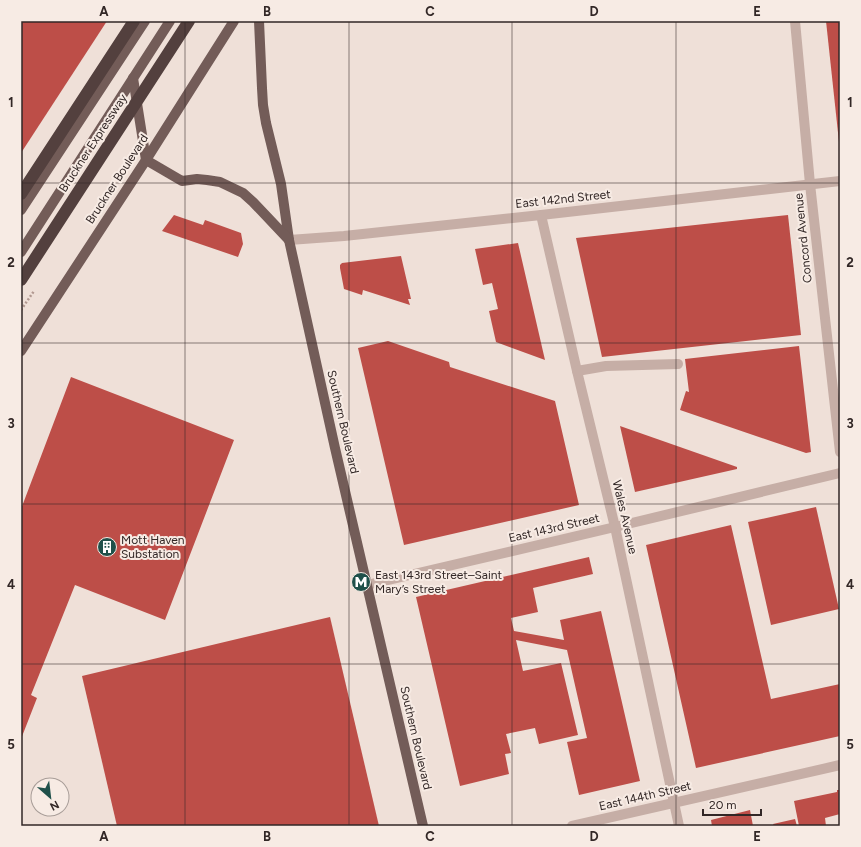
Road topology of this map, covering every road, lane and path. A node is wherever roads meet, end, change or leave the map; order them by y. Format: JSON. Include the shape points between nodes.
{"nodes":[{"id":1,"x":134,"y":21,"type":"edge"},
{"id":2,"x":145,"y":21,"type":"edge"},
{"id":3,"x":170,"y":21,"type":"edge"},
{"id":4,"x":189,"y":21,"type":"edge"},
{"id":5,"x":234,"y":21,"type":"edge"},
{"id":6,"x":259,"y":21,"type":"edge"},
{"id":7,"x":795,"y":21,"type":"edge"},
{"id":8,"x":133,"y":78,"type":"junction"},
{"id":9,"x":146,"y":160,"type":"junction"},
{"id":10,"x":840,"y":181,"type":"edge"},
{"id":11,"x":810,"y":184,"type":"junction"},
{"id":12,"x":21,"y":194,"type":"edge"},
{"id":13,"x":21,"y":210,"type":"edge"},
{"id":14,"x":541,"y":215,"type":"junction"},
{"id":15,"x":289,"y":240,"type":"junction"},
{"id":16,"x":21,"y":252,"type":"edge"},
{"id":17,"x":21,"y":280,"type":"edge"},
{"id":18,"x":21,"y":351,"type":"edge"},
{"id":19,"x":678,"y":364,"type":"dead end"},
{"id":20,"x":576,"y":371,"type":"junction"},
{"id":21,"x":840,"y":452,"type":"edge"},
{"id":22,"x":840,"y":473,"type":"edge"},
{"id":23,"x":615,"y":527,"type":"junction"},
{"id":24,"x":367,"y":585,"type":"junction"},
{"id":25,"x":840,"y":765,"type":"edge"},
{"id":26,"x":674,"y":803,"type":"junction"},
{"id":27,"x":423,"y":826,"type":"edge"},
{"id":28,"x":572,"y":826,"type":"edge"},
{"id":29,"x":679,"y":826,"type":"edge"}],
"edges":[{"from":1,"to":12,"type":"highway"},
{"from":2,"to":13,"type":"main road"},
{"from":3,"to":8,"type":"main road"},
{"from":4,"to":17,"type":"highway","name":"Bruckner Expressway","bridge":true},
{"from":5,"to":9,"type":"main road","name":"Bruckner Boulevard"},
{"from":6,"to":15,"type":"main road","name":"Southern Boulevard","via":[[263,105],[281,184]]},
{"from":7,"to":11,"type":"street","name":"Concord Avenue"},
{"from":8,"to":9,"type":"main road"},
{"from":8,"to":16,"type":"main road"},
{"from":9,"to":15,"type":"main road","via":[[182,181],[197,179],[220,182],[243,193]]},
{"from":9,"to":18,"type":"main road","name":"Bruckner Boulevard"},
{"from":10,"to":11,"type":"street","name":"East 142nd Street"},
{"from":11,"to":14,"type":"street","name":"East 142nd Street"},
{"from":11,"to":21,"type":"street","name":"Concord Avenue"},
{"from":14,"to":15,"type":"street","name":"East 142nd Street"},
{"from":14,"to":20,"type":"street","name":"Wales Avenue"},
{"from":15,"to":24,"type":"main road","name":"Southern Boulevard"},
{"from":19,"to":20,"type":"street","via":[[606,366]]},
{"from":20,"to":23,"type":"street","name":"Wales Avenue"},
{"from":22,"to":23,"type":"street","name":"East 143rd Street"},
{"from":23,"to":24,"type":"street","name":"East 143rd Street"},
{"from":23,"to":26,"type":"street","name":"Wales Avenue"},
{"from":24,"to":27,"type":"main road","name":"Southern Boulevard"},
{"from":25,"to":26,"type":"street","name":"East 144th Street"},
{"from":26,"to":28,"type":"street","name":"East 144th Street"},
{"from":26,"to":29,"type":"street","name":"Wales Avenue"}]}
